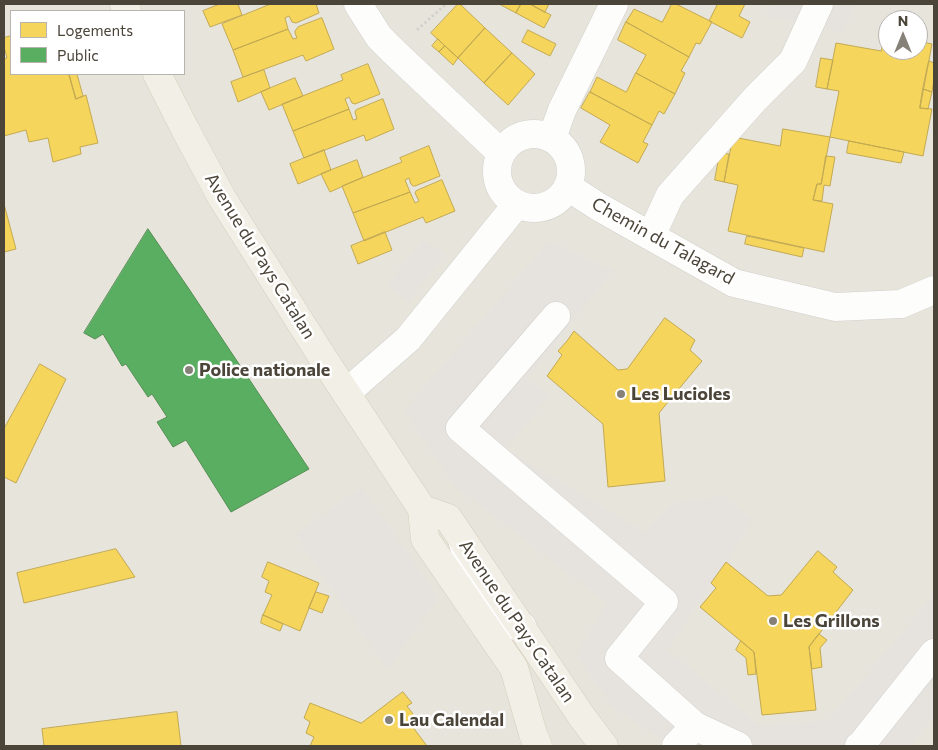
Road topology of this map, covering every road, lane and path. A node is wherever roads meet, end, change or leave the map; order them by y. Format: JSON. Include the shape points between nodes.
{"nodes":[{"id":1,"x":358,"y":4,"type":"edge"},
{"id":2,"x":446,"y":4,"type":"edge"},
{"id":3,"x":614,"y":4,"type":"edge"},
{"id":4,"x":819,"y":4,"type":"edge"},
{"id":5,"x":393,"y":51,"type":"junction"},
{"id":6,"x":158,"y":75,"type":"edge"},
{"id":7,"x":552,"y":138,"type":"junction"},
{"id":8,"x":501,"y":153,"type":"junction"},
{"id":9,"x":568,"y":187,"type":"junction"},
{"id":10,"x":516,"y":204,"type":"junction"},
{"id":11,"x":651,"y":236,"type":"junction"},
{"id":12,"x":934,"y":290,"type":"edge"},
{"id":13,"x":556,"y":316,"type":"dead end"},
{"id":14,"x":346,"y":393,"type":"junction"},
{"id":15,"x":422,"y":509,"type":"junction"},
{"id":16,"x":461,"y":537,"type":"junction"},
{"id":17,"x":484,"y":624,"type":"junction"},
{"id":18,"x":522,"y":626,"type":"junction"},
{"id":19,"x":934,"y":653,"type":"edge"},
{"id":20,"x":695,"y":726,"type":"junction"},
{"id":21,"x":538,"y":746,"type":"edge"},
{"id":22,"x":604,"y":746,"type":"edge"},
{"id":23,"x":676,"y":746,"type":"edge"},
{"id":24,"x":738,"y":746,"type":"edge"},
{"id":25,"x":859,"y":746,"type":"edge"}],
"edges":[{"from":1,"to":5,"type":"street"},
{"from":2,"to":5,"type":"path"},
{"from":3,"to":7,"type":"street","via":[[562,110]]},
{"from":4,"to":11,"type":"street","via":[[793,61],[670,196]]},
{"from":5,"to":8,"type":"street"},
{"from":6,"to":14,"type":"main road","name":"Avenue du Pays Catalan","via":[[222,198]]},
{"from":7,"to":8,"type":"street","via":[[541,134],[518,137]]},
{"from":7,"to":9,"type":"street","via":[[568,154],[572,176]]},
{"from":8,"to":10,"type":"street","via":[[497,164],[500,187]]},
{"from":9,"to":10,"type":"street","via":[[562,198],[552,205],[528,208]]},
{"from":9,"to":11,"type":"street","name":"Chemin du Talagard"},
{"from":10,"to":14,"type":"street","via":[[408,338]]},
{"from":11,"to":12,"type":"street","name":"Chemin du Talagard","via":[[734,282],[835,307],[901,304]]},
{"from":13,"to":20,"type":"street","via":[[460,428],[664,602],[619,658]]},
{"from":14,"to":15,"type":"main road","name":"Avenue du Pays Catalan"},
{"from":15,"to":16,"type":"main road","name":"Avenue du Pays Catalan","via":[[448,518]]},
{"from":15,"to":17,"type":"main road","name":"Avenue du Pays Catalan","via":[[425,539]]},
{"from":16,"to":17,"type":"street"},
{"from":16,"to":18,"type":"main road","name":"Avenue du Pays Catalan"},
{"from":17,"to":18,"type":"street"},
{"from":17,"to":21,"type":"main road","name":"Avenue du Pays Catalan","via":[[514,668]]},
{"from":18,"to":22,"type":"main road","name":"Avenue du Pays Catalan"},
{"from":19,"to":25,"type":"street"},
{"from":20,"to":23,"type":"street"},
{"from":20,"to":24,"type":"street"}]}
